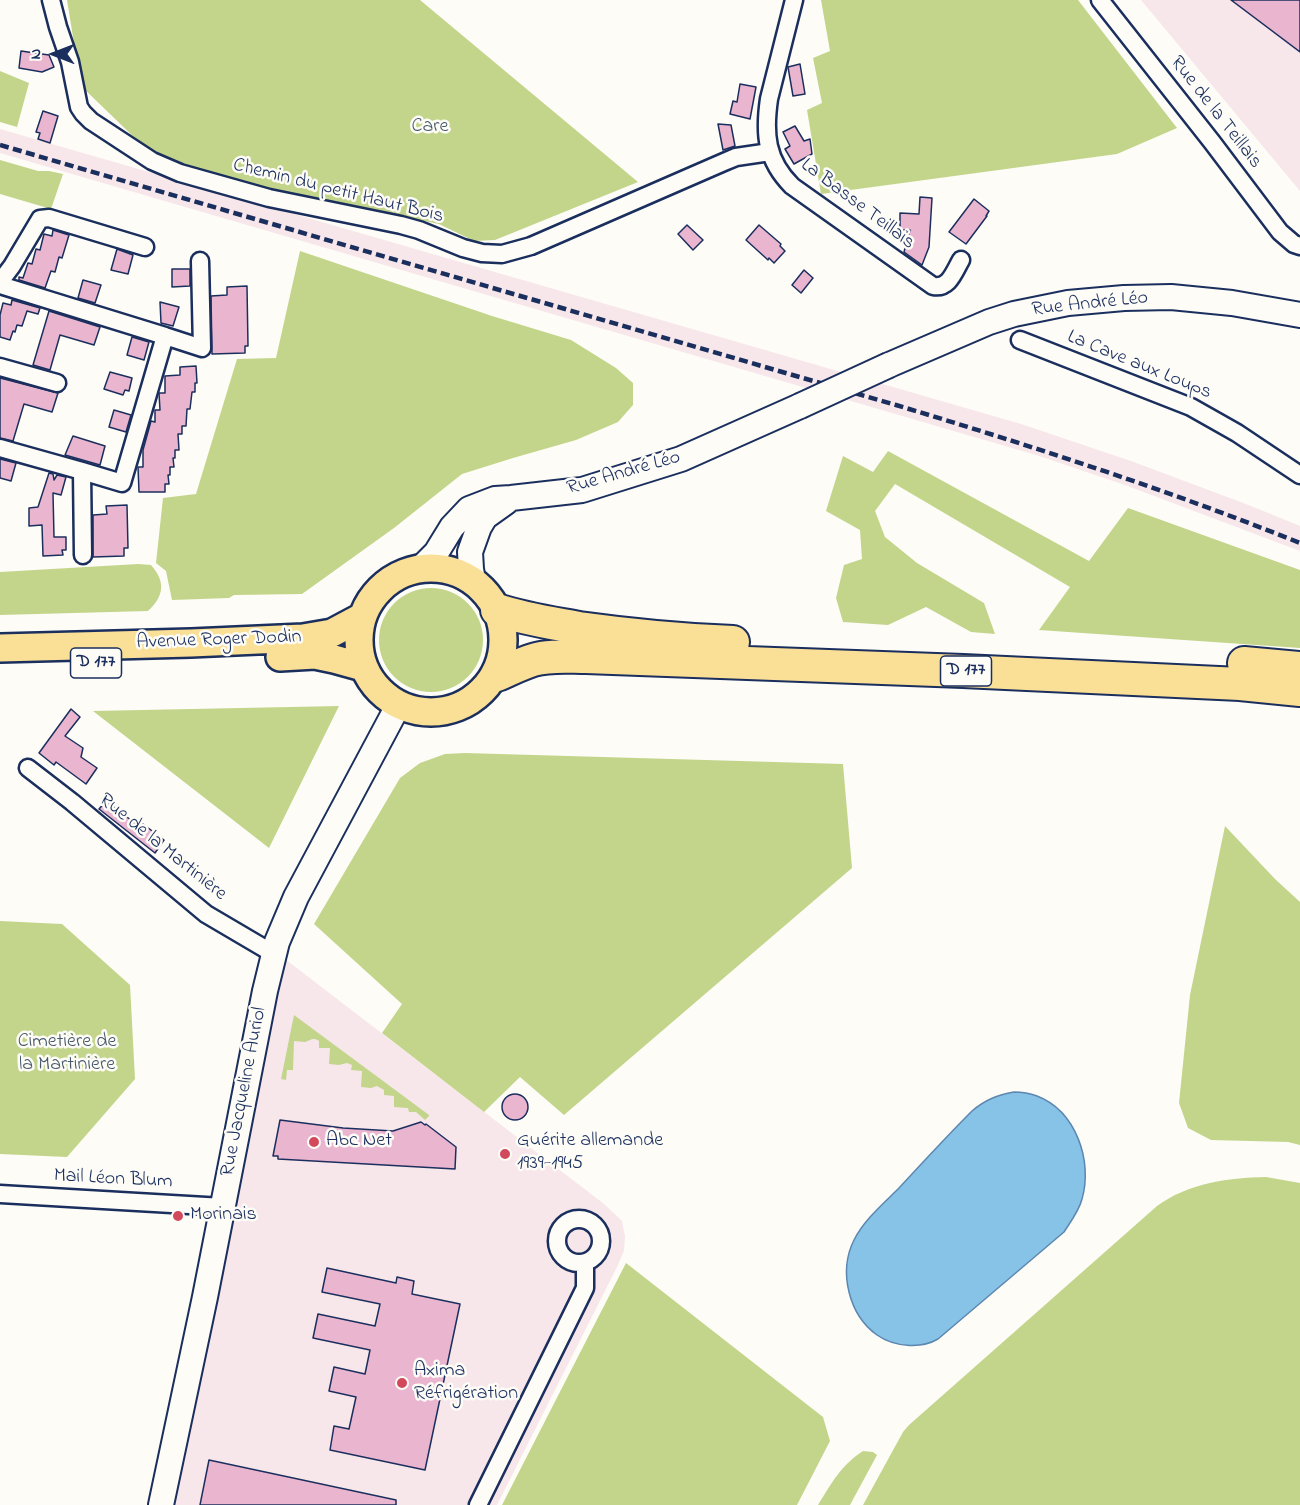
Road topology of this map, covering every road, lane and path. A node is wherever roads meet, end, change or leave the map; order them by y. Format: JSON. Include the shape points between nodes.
{"nodes":[{"id":1,"x":51,"y":0,"type":"edge"},
{"id":2,"x":794,"y":0,"type":"edge"},
{"id":3,"x":1100,"y":0,"type":"edge"},
{"id":4,"x":770,"y":152,"type":"junction"},
{"id":5,"x":1300,"y":246,"type":"edge"},
{"id":6,"x":145,"y":248,"type":"dead end"},
{"id":7,"x":961,"y":260,"type":"dead end"},
{"id":8,"x":200,"y":261,"type":"dead end"},
{"id":9,"x":0,"y":284,"type":"edge"},
{"id":10,"x":1300,"y":315,"type":"edge"},
{"id":11,"x":165,"y":336,"type":"junction"},
{"id":12,"x":1020,"y":340,"type":"dead end"},
{"id":13,"x":0,"y":367,"type":"edge"},
{"id":14,"x":57,"y":383,"type":"dead end"},
{"id":15,"x":0,"y":448,"type":"edge"},
{"id":16,"x":82,"y":471,"type":"junction"},
{"id":17,"x":1300,"y":475,"type":"edge"},
{"id":18,"x":511,"y":498,"type":"junction"},
{"id":19,"x":83,"y":555,"type":"dead end"},
{"id":20,"x":420,"y":569,"type":"junction"},
{"id":21,"x":473,"y":581,"type":"junction"},
{"id":22,"x":497,"y":610,"type":"junction"},
{"id":23,"x":362,"y":617,"type":"junction"},
{"id":24,"x":0,"y":648,"type":"edge"},
{"id":25,"x":0,"y":666,"type":"edge"},
{"id":26,"x":363,"y":668,"type":"junction"},
{"id":27,"x":1300,"y":668,"type":"edge"},
{"id":28,"x":497,"y":675,"type":"junction"},
{"id":29,"x":1300,"y":690,"type":"edge"},
{"id":30,"x":399,"y":704,"type":"junction"},
{"id":31,"x":28,"y":768,"type":"dead end"},
{"id":32,"x":274,"y":954,"type":"junction"},
{"id":33,"x":0,"y":1194,"type":"edge"},
{"id":34,"x":223,"y":1207,"type":"junction"},
{"id":35,"x":585,"y":1263,"type":"dead end"},
{"id":36,"x":161,"y":1505,"type":"edge"},
{"id":37,"x":477,"y":1505,"type":"edge"}],
"edges":[{"from":1,"to":4,"type":"street","name":"Chemin du petit Haut Bois","via":[[79,107],[91,121],[152,161],[269,198],[419,230],[482,253],[502,254],[531,246],[736,157]]},
{"from":2,"to":4,"type":"street","name":"La Basse Teillais","via":[[769,99],[766,131]]},
{"from":3,"to":5,"type":"street","name":"Rue de la Teillais","via":[[1280,232]]},
{"from":4,"to":7,"type":"street","name":"La Basse Teillais","via":[[778,170],[792,186],[933,286],[947,284]]},
{"from":6,"to":9,"type":"street","via":[[49,218],[40,219]]},
{"from":8,"to":11,"type":"street","via":[[202,348]]},
{"from":9,"to":11,"type":"street"},
{"from":10,"to":18,"type":"street","name":"Rue André Léo","bridge":true,"via":[[1172,297],[1068,303],[1014,314],[889,365],[681,459],[582,490]]},
{"from":11,"to":16,"type":"street","via":[[122,483]]},
{"from":12,"to":17,"type":"street","name":"La Cave aux Loups","via":[[1191,407]]},
{"from":13,"to":14,"type":"street"},
{"from":15,"to":16,"type":"street"},
{"from":16,"to":19,"type":"street"},
{"from":18,"to":20,"type":"street","name":"Rue André Léo","via":[[495,499],[469,509]]},
{"from":18,"to":21,"type":"street","name":"Rue André Léo","via":[[484,517],[479,527],[470,552]]},
{"from":20,"to":21,"type":"main road","via":[[455,572]]},
{"from":20,"to":23,"type":"main road","via":[[383,583]]},
{"from":21,"to":22,"type":"main road"},
{"from":22,"to":27,"type":"highway","number":"D 177","via":[[545,622],[662,637]]},
{"from":22,"to":28,"type":"main road","via":[[503,644]]},
{"from":23,"to":24,"type":"main road","name":"Avenue Roger Dodin","number":"D 177","via":[[332,633],[303,638]]},
{"from":23,"to":26,"type":"main road","via":[[359,643]]},
{"from":25,"to":26,"type":"main road","name":"Avenue Roger Dodin","number":"D 177","via":[[315,655]]},
{"from":26,"to":30,"type":"main road","via":[[375,686]]},
{"from":28,"to":29,"type":"highway","number":"D 177","via":[[535,659],[586,657],[1079,676]]},
{"from":28,"to":30,"type":"main road","via":[[468,704],[445,712]]},
{"from":30,"to":32,"type":"street","name":"Rue Jacqueline Auriol","via":[[296,897]]},
{"from":31,"to":32,"type":"street","name":"Rue de la Martinière","via":[[206,914]]},
{"from":32,"to":34,"type":"street","name":"Rue Jacqueline Auriol"},
{"from":33,"to":34,"type":"street","name":"Mail Léon Blum"},
{"from":34,"to":36,"type":"street","name":"Rue Jacqueline Auriol"},
{"from":35,"to":37,"type":"street","via":[[585,1287]]}]}
